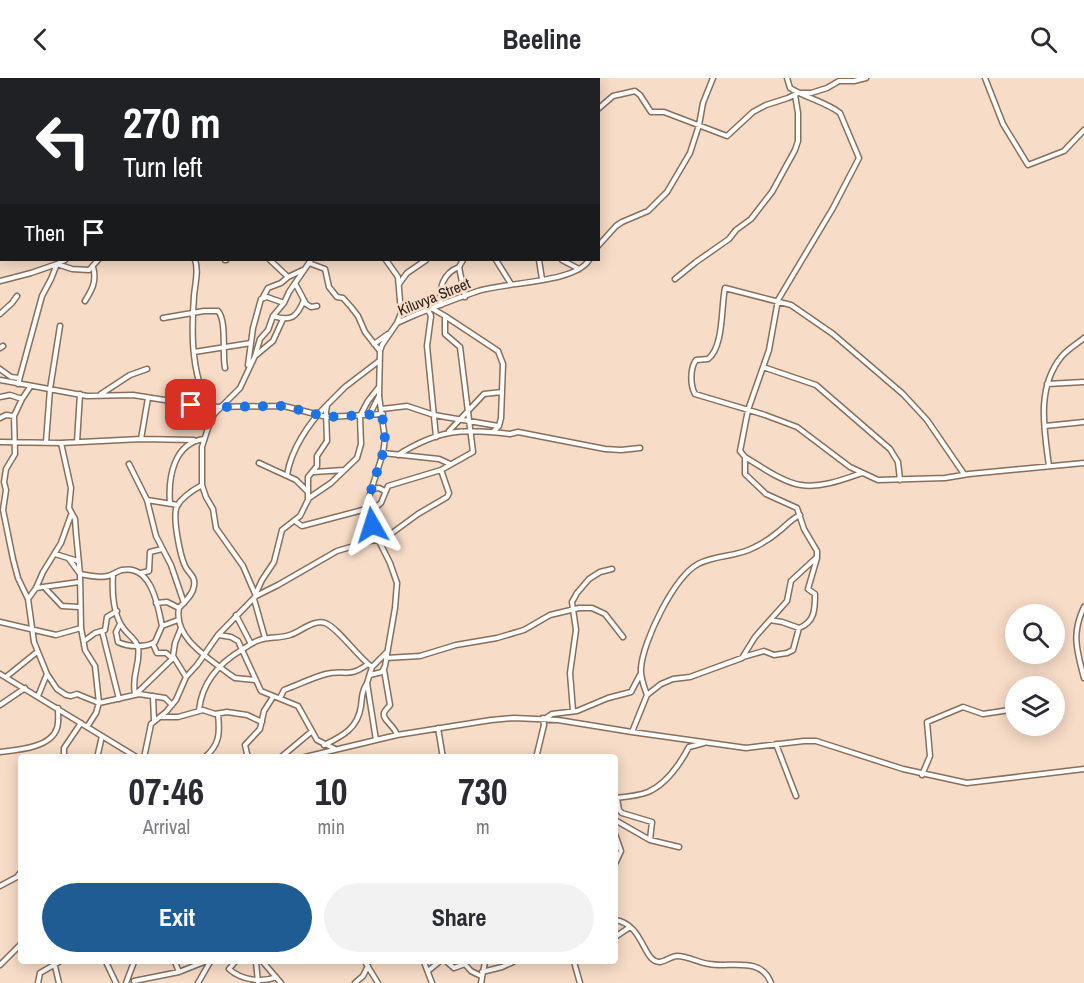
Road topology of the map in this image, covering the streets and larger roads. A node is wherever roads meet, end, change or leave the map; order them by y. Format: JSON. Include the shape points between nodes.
{"nodes":[{"id":1,"x":713,"y":78,"type":"edge"},
{"id":2,"x":786,"y":78,"type":"edge"},
{"id":3,"x":866,"y":78,"type":"edge"},
{"id":4,"x":985,"y":78,"type":"edge"},
{"id":5,"x":796,"y":94,"type":"junction"},
{"id":6,"x":600,"y":107,"type":"edge"},
{"id":7,"x":700,"y":123,"type":"junction"},
{"id":8,"x":1084,"y":130,"type":"edge"},
{"id":9,"x":600,"y":244,"type":"edge"},
{"id":10,"x":97,"y":261,"type":"edge"},
{"id":11,"x":195,"y":261,"type":"edge"},
{"id":12,"x":271,"y":261,"type":"edge"},
{"id":13,"x":310,"y":261,"type":"edge"},
{"id":14,"x":387,"y":261,"type":"edge"},
{"id":15,"x":425,"y":261,"type":"edge"},
{"id":16,"x":462,"y":261,"type":"edge"},
{"id":17,"x":497,"y":261,"type":"edge"},
{"id":18,"x":539,"y":261,"type":"edge"},
{"id":19,"x":564,"y":261,"type":"edge"},
{"id":20,"x":588,"y":261,"type":"edge"},
{"id":21,"x":57,"y":262,"type":"edge"},
{"id":22,"x":93,"y":267,"type":"junction"},
{"id":23,"x":459,"y":267,"type":"junction"},
{"id":24,"x":579,"y":269,"type":"junction"},
{"id":25,"x":303,"y":270,"type":"junction"},
{"id":26,"x":288,"y":277,"type":"junction"},
{"id":27,"x":542,"y":279,"type":"junction"},
{"id":28,"x":675,"y":279,"type":"dead end"},
{"id":29,"x":0,"y":281,"type":"edge"},
{"id":30,"x":295,"y":283,"type":"junction"},
{"id":31,"x":512,"y":284,"type":"junction"},
{"id":32,"x":398,"y":285,"type":"junction"},
{"id":33,"x":17,"y":296,"type":"dead end"},
{"id":34,"x":465,"y":297,"type":"junction"},
{"id":35,"x":261,"y":299,"type":"junction"},
{"id":36,"x":304,"y":300,"type":"junction"},
{"id":37,"x":778,"y":300,"type":"junction"},
{"id":38,"x":85,"y":301,"type":"dead end"},
{"id":39,"x":284,"y":303,"type":"junction"},
{"id":40,"x":317,"y":306,"type":"dead end"},
{"id":41,"x":441,"y":306,"type":"junction"},
{"id":42,"x":430,"y":310,"type":"junction"},
{"id":43,"x":193,"y":313,"type":"junction"},
{"id":44,"x":401,"y":313,"type":"junction"},
{"id":45,"x":0,"y":314,"type":"edge"},
{"id":46,"x":273,"y":316,"type":"junction"},
{"id":47,"x":445,"y":316,"type":"junction"},
{"id":48,"x":163,"y":318,"type":"dead end"},
{"id":49,"x":408,"y":318,"type":"junction"},
{"id":50,"x":284,"y":319,"type":"junction"},
{"id":51,"x":397,"y":323,"type":"junction"},
{"id":52,"x":60,"y":326,"type":"dead end"},
{"id":53,"x":391,"y":331,"type":"junction"},
{"id":54,"x":1084,"y":338,"type":"edge"},
{"id":55,"x":251,"y":343,"type":"junction"},
{"id":56,"x":374,"y":344,"type":"junction"},
{"id":57,"x":223,"y":347,"type":"junction"},
{"id":58,"x":380,"y":351,"type":"junction"},
{"id":59,"x":194,"y":352,"type":"junction"},
{"id":60,"x":255,"y":356,"type":"junction"},
{"id":61,"x":380,"y":361,"type":"junction"},
{"id":62,"x":763,"y":367,"type":"junction"},
{"id":63,"x":225,"y":368,"type":"dead end"},
{"id":64,"x":0,"y":369,"type":"edge"},
{"id":65,"x":147,"y":369,"type":"dead end"},
{"id":66,"x":248,"y":369,"type":"junction"},
{"id":67,"x":0,"y":380,"type":"edge"},
{"id":68,"x":18,"y":381,"type":"junction"},
{"id":69,"x":1084,"y":382,"type":"edge"},
{"id":70,"x":1047,"y":384,"type":"junction"},
{"id":71,"x":31,"y":387,"type":"junction"},
{"id":72,"x":380,"y":387,"type":"junction"},
{"id":73,"x":50,"y":389,"type":"junction"},
{"id":74,"x":502,"y":392,"type":"junction"},
{"id":75,"x":80,"y":394,"type":"junction"},
{"id":76,"x":97,"y":396,"type":"junction"},
{"id":77,"x":379,"y":396,"type":"junction"},
{"id":78,"x":0,"y":397,"type":"edge"},
{"id":79,"x":148,"y":398,"type":"junction"},
{"id":80,"x":22,"y":399,"type":"junction"},
{"id":81,"x":327,"y":405,"type":"junction"},
{"id":82,"x":209,"y":407,"type":"junction"},
{"id":83,"x":220,"y":407,"type":"junction"},
{"id":84,"x":748,"y":410,"type":"junction"},
{"id":85,"x":382,"y":411,"type":"junction"},
{"id":86,"x":468,"y":412,"type":"junction"},
{"id":87,"x":214,"y":414,"type":"junction"},
{"id":88,"x":370,"y":415,"type":"junction"},
{"id":89,"x":434,"y":415,"type":"junction"},
{"id":90,"x":14,"y":416,"type":"junction"},
{"id":91,"x":317,"y":416,"type":"junction"},
{"id":92,"x":360,"y":416,"type":"junction"},
{"id":93,"x":327,"y":417,"type":"junction"},
{"id":94,"x":0,"y":418,"type":"edge"},
{"id":95,"x":461,"y":419,"type":"junction"},
{"id":96,"x":468,"y":419,"type":"junction"},
{"id":97,"x":1084,"y":422,"type":"edge"},
{"id":98,"x":499,"y":426,"type":"junction"},
{"id":99,"x":1045,"y":426,"type":"junction"},
{"id":100,"x":470,"y":430,"type":"junction"},
{"id":101,"x":448,"y":432,"type":"junction"},
{"id":102,"x":493,"y":432,"type":"junction"},
{"id":103,"x":436,"y":436,"type":"junction"},
{"id":104,"x":141,"y":439,"type":"junction"},
{"id":105,"x":204,"y":439,"type":"junction"},
{"id":106,"x":194,"y":440,"type":"junction"},
{"id":107,"x":76,"y":441,"type":"junction"},
{"id":108,"x":0,"y":442,"type":"edge"},
{"id":109,"x":14,"y":442,"type":"junction"},
{"id":110,"x":46,"y":442,"type":"junction"},
{"id":111,"x":61,"y":443,"type":"junction"},
{"id":112,"x":640,"y":448,"type":"dead end"},
{"id":113,"x":383,"y":453,"type":"junction"},
{"id":114,"x":398,"y":455,"type":"junction"},
{"id":115,"x":745,"y":457,"type":"junction"},
{"id":116,"x":259,"y":463,"type":"dead end"},
{"id":117,"x":129,"y":464,"type":"dead end"},
{"id":118,"x":450,"y":464,"type":"junction"},
{"id":119,"x":1084,"y":464,"type":"edge"},
{"id":120,"x":1049,"y":466,"type":"junction"},
{"id":121,"x":441,"y":470,"type":"junction"},
{"id":122,"x":345,"y":471,"type":"junction"},
{"id":123,"x":313,"y":472,"type":"junction"},
{"id":124,"x":862,"y":473,"type":"junction"},
{"id":125,"x":964,"y":474,"type":"junction"},
{"id":126,"x":287,"y":475,"type":"junction"},
{"id":127,"x":900,"y":480,"type":"junction"},
{"id":128,"x":202,"y":485,"type":"junction"},
{"id":129,"x":371,"y":489,"type":"junction"},
{"id":130,"x":307,"y":490,"type":"junction"},
{"id":131,"x":385,"y":491,"type":"junction"},
{"id":132,"x":312,"y":495,"type":"junction"},
{"id":133,"x":147,"y":500,"type":"junction"},
{"id":134,"x":308,"y":500,"type":"junction"},
{"id":135,"x":170,"y":503,"type":"junction"},
{"id":136,"x":178,"y":505,"type":"junction"},
{"id":137,"x":361,"y":511,"type":"junction"},
{"id":138,"x":371,"y":512,"type":"junction"},
{"id":139,"x":71,"y":514,"type":"junction"},
{"id":140,"x":800,"y":514,"type":"junction"},
{"id":141,"x":3,"y":518,"type":"edge"},
{"id":142,"x":295,"y":521,"type":"junction"},
{"id":143,"x":373,"y":529,"type":"junction"},
{"id":144,"x":378,"y":539,"type":"junction"},
{"id":145,"x":366,"y":542,"type":"junction"},
{"id":146,"x":162,"y":549,"type":"junction"},
{"id":147,"x":55,"y":554,"type":"junction"},
{"id":148,"x":817,"y":557,"type":"junction"},
{"id":149,"x":69,"y":559,"type":"junction"},
{"id":150,"x":78,"y":561,"type":"junction"},
{"id":151,"x":612,"y":569,"type":"dead end"},
{"id":152,"x":140,"y":573,"type":"junction"},
{"id":153,"x":80,"y":574,"type":"junction"},
{"id":154,"x":113,"y":574,"type":"junction"},
{"id":155,"x":79,"y":582,"type":"junction"},
{"id":156,"x":36,"y":588,"type":"junction"},
{"id":157,"x":45,"y":588,"type":"junction"},
{"id":158,"x":255,"y":596,"type":"junction"},
{"id":159,"x":28,"y":598,"type":"junction"},
{"id":160,"x":156,"y":603,"type":"junction"},
{"id":161,"x":184,"y":603,"type":"junction"},
{"id":162,"x":79,"y":607,"type":"junction"},
{"id":163,"x":1084,"y":607,"type":"edge"},
{"id":164,"x":179,"y":608,"type":"junction"},
{"id":165,"x":572,"y":610,"type":"junction"},
{"id":166,"x":117,"y":611,"type":"junction"},
{"id":167,"x":236,"y":615,"type":"junction"},
{"id":168,"x":178,"y":620,"type":"junction"},
{"id":169,"x":770,"y":620,"type":"junction"},
{"id":170,"x":0,"y":622,"type":"edge"},
{"id":171,"x":120,"y":624,"type":"junction"},
{"id":172,"x":162,"y":626,"type":"junction"},
{"id":173,"x":81,"y":628,"type":"junction"},
{"id":174,"x":182,"y":628,"type":"junction"},
{"id":175,"x":799,"y":628,"type":"junction"},
{"id":176,"x":33,"y":630,"type":"junction"},
{"id":177,"x":102,"y":631,"type":"junction"},
{"id":178,"x":218,"y":635,"type":"junction"},
{"id":179,"x":624,"y":637,"type":"dead end"},
{"id":180,"x":265,"y":638,"type":"junction"},
{"id":181,"x":83,"y":641,"type":"junction"},
{"id":182,"x":153,"y":644,"type":"junction"},
{"id":183,"x":251,"y":644,"type":"junction"},
{"id":184,"x":138,"y":646,"type":"junction"},
{"id":185,"x":241,"y":650,"type":"junction"},
{"id":186,"x":37,"y":652,"type":"junction"},
{"id":187,"x":388,"y":652,"type":"junction"},
{"id":188,"x":204,"y":655,"type":"junction"},
{"id":189,"x":387,"y":658,"type":"junction"},
{"id":190,"x":742,"y":658,"type":"junction"},
{"id":191,"x":173,"y":659,"type":"junction"},
{"id":192,"x":370,"y":665,"type":"junction"},
{"id":193,"x":219,"y":666,"type":"junction"},
{"id":194,"x":384,"y":670,"type":"junction"},
{"id":195,"x":641,"y":673,"type":"junction"},
{"id":196,"x":0,"y":674,"type":"edge"},
{"id":197,"x":47,"y":674,"type":"junction"},
{"id":198,"x":370,"y":675,"type":"junction"},
{"id":199,"x":6,"y":677,"type":"junction"},
{"id":200,"x":186,"y":677,"type":"junction"},
{"id":201,"x":1084,"y":678,"type":"edge"},
{"id":202,"x":255,"y":680,"type":"junction"},
{"id":203,"x":368,"y":682,"type":"junction"},
{"id":204,"x":25,"y":688,"type":"junction"},
{"id":205,"x":136,"y":694,"type":"junction"},
{"id":206,"x":647,"y":695,"type":"junction"},
{"id":207,"x":38,"y":696,"type":"junction"},
{"id":208,"x":153,"y":696,"type":"junction"},
{"id":209,"x":273,"y":697,"type":"junction"},
{"id":210,"x":280,"y":698,"type":"junction"},
{"id":211,"x":119,"y":699,"type":"junction"},
{"id":212,"x":99,"y":703,"type":"junction"},
{"id":213,"x":0,"y":705,"type":"edge"},
{"id":214,"x":172,"y":705,"type":"junction"},
{"id":215,"x":58,"y":708,"type":"junction"},
{"id":216,"x":199,"y":710,"type":"junction"},
{"id":217,"x":573,"y":711,"type":"junction"},
{"id":218,"x":1005,"y":711,"type":"edge"},
{"id":219,"x":218,"y":714,"type":"junction"},
{"id":220,"x":160,"y":717,"type":"junction"},
{"id":221,"x":544,"y":718,"type":"junction"},
{"id":222,"x":154,"y":721,"type":"junction"},
{"id":223,"x":262,"y":722,"type":"junction"},
{"id":224,"x":81,"y":723,"type":"junction"},
{"id":225,"x":87,"y":727,"type":"junction"},
{"id":226,"x":438,"y":728,"type":"junction"},
{"id":227,"x":311,"y":732,"type":"junction"},
{"id":228,"x":632,"y":732,"type":"junction"},
{"id":229,"x":397,"y":735,"type":"junction"},
{"id":230,"x":102,"y":736,"type":"junction"},
{"id":231,"x":376,"y":740,"type":"junction"},
{"id":232,"x":704,"y":742,"type":"junction"},
{"id":233,"x":776,"y":744,"type":"junction"},
{"id":234,"x":324,"y":745,"type":"junction"},
{"id":235,"x":336,"y":749,"type":"junction"},
{"id":236,"x":0,"y":752,"type":"edge"},
{"id":237,"x":64,"y":754,"type":"edge"},
{"id":238,"x":98,"y":754,"type":"edge"},
{"id":239,"x":131,"y":754,"type":"edge"},
{"id":240,"x":145,"y":754,"type":"edge"},
{"id":241,"x":208,"y":754,"type":"edge"},
{"id":242,"x":247,"y":754,"type":"edge"},
{"id":243,"x":285,"y":754,"type":"edge"},
{"id":244,"x":317,"y":754,"type":"edge"},
{"id":245,"x":442,"y":754,"type":"edge"},
{"id":246,"x":537,"y":754,"type":"edge"},
{"id":247,"x":1084,"y":769,"type":"edge"},
{"id":248,"x":922,"y":775,"type":"junction"},
{"id":249,"x":796,"y":796,"type":"dead end"},
{"id":250,"x":618,"y":798,"type":"edge"},
{"id":251,"x":618,"y":806,"type":"edge"},
{"id":252,"x":618,"y":822,"type":"edge"},
{"id":253,"x":650,"y":840,"type":"junction"},
{"id":254,"x":618,"y":842,"type":"edge"},
{"id":255,"x":679,"y":848,"type":"dead end"},
{"id":256,"x":618,"y":858,"type":"edge"},
{"id":257,"x":16,"y":877,"type":"joint"},
{"id":258,"x":18,"y":880,"type":"edge"},
{"id":259,"x":0,"y":886,"type":"edge"},
{"id":260,"x":618,"y":921,"type":"edge"},
{"id":261,"x":630,"y":927,"type":"junction"},
{"id":262,"x":618,"y":935,"type":"edge"},
{"id":263,"x":18,"y":947,"type":"edge"},
{"id":264,"x":52,"y":964,"type":"edge"},
{"id":265,"x":53,"y":964,"type":"edge"},
{"id":266,"x":106,"y":964,"type":"edge"},
{"id":267,"x":133,"y":964,"type":"edge"},
{"id":268,"x":176,"y":964,"type":"edge"},
{"id":269,"x":199,"y":964,"type":"edge"},
{"id":270,"x":209,"y":964,"type":"edge"},
{"id":271,"x":232,"y":964,"type":"edge"},
{"id":272,"x":256,"y":964,"type":"edge"},
{"id":273,"x":265,"y":964,"type":"edge"},
{"id":274,"x":366,"y":964,"type":"edge"},
{"id":275,"x":367,"y":964,"type":"edge"},
{"id":276,"x":425,"y":964,"type":"edge"},
{"id":277,"x":437,"y":964,"type":"edge"},
{"id":278,"x":449,"y":964,"type":"edge"},
{"id":279,"x":462,"y":964,"type":"edge"},
{"id":280,"x":467,"y":964,"type":"edge"},
{"id":281,"x":484,"y":964,"type":"edge"},
{"id":282,"x":509,"y":964,"type":"edge"},
{"id":283,"x":575,"y":964,"type":"edge"},
{"id":284,"x":0,"y":965,"type":"edge"},
{"id":285,"x":131,"y":970,"type":"junction"},
{"id":286,"x":428,"y":971,"type":"junction"},
{"id":287,"x":179,"y":972,"type":"junction"},
{"id":288,"x":481,"y":974,"type":"junction"},
{"id":289,"x":277,"y":977,"type":"junction"},
{"id":290,"x":134,"y":982,"type":"edge"},
{"id":291,"x":198,"y":982,"type":"edge"},
{"id":292,"x":258,"y":982,"type":"edge"},
{"id":293,"x":38,"y":983,"type":"edge"},
{"id":294,"x":59,"y":983,"type":"edge"},
{"id":295,"x":116,"y":983,"type":"edge"},
{"id":296,"x":126,"y":983,"type":"edge"},
{"id":297,"x":273,"y":983,"type":"edge"},
{"id":298,"x":281,"y":983,"type":"edge"},
{"id":299,"x":355,"y":983,"type":"edge"},
{"id":300,"x":378,"y":983,"type":"edge"},
{"id":301,"x":432,"y":983,"type":"edge"},
{"id":302,"x":481,"y":983,"type":"edge"},
{"id":303,"x":580,"y":983,"type":"edge"},
{"id":304,"x":771,"y":983,"type":"edge"}],
"edges":[{"from":1,"to":7,"type":"street"},
{"from":2,"to":5,"type":"street"},
{"from":3,"to":5,"type":"street","via":[[839,81],[822,90]]},
{"from":4,"to":8,"type":"street","via":[[1003,124],[1028,165],[1064,151]]},
{"from":5,"to":7,"type":"street","via":[[759,107],[727,136]]},
{"from":5,"to":28,"type":"street","via":[[798,141],[772,192],[729,239]]},
{"from":5,"to":37,"type":"street","via":[[840,113],[859,158]]},
{"from":6,"to":7,"type":"street","via":[[613,96],[635,91],[651,112]]},
{"from":7,"to":9,"type":"street","via":[[690,153],[667,192],[648,211],[616,226]]},
{"from":10,"to":22,"type":"street"},
{"from":11,"to":43,"type":"street"},
{"from":12,"to":26,"type":"street"},
{"from":13,"to":25,"type":"street"},
{"from":13,"to":56,"type":"street","via":[[325,270],[329,287],[351,307]]},
{"from":14,"to":32,"type":"street","via":[[397,273]]},
{"from":15,"to":32,"type":"street"},
{"from":16,"to":23,"type":"street"},
{"from":17,"to":31,"type":"street"},
{"from":18,"to":27,"type":"street"},
{"from":19,"to":24,"type":"street"},
{"from":20,"to":24,"type":"street","name":"Kiluvya Street"},
{"from":21,"to":22,"type":"street","via":[[80,271]]},
{"from":21,"to":29,"type":"street"},
{"from":21,"to":68,"type":"street","via":[[42,296]]},
{"from":22,"to":38,"type":"street","via":[[94,286]]},
{"from":23,"to":34,"type":"street"},
{"from":23,"to":41,"type":"street","via":[[445,277],[439,294]]},
{"from":24,"to":27,"type":"street","name":"Kiluvya Street"},
{"from":25,"to":26,"type":"street"},
{"from":25,"to":30,"type":"street"},
{"from":26,"to":35,"type":"street","via":[[265,290]]},
{"from":27,"to":31,"type":"street","name":"Kiluvya Street"},
{"from":30,"to":36,"type":"street"},
{"from":30,"to":39,"type":"street"},
{"from":31,"to":34,"type":"street","name":"Kiluvya Street"},
{"from":32,"to":44,"type":"street"},
{"from":33,"to":45,"type":"street"},
{"from":34,"to":41,"type":"street","name":"Kiluvya Street"},
{"from":35,"to":39,"type":"street"},
{"from":35,"to":55,"type":"street"},
{"from":36,"to":40,"type":"street","via":[[309,306]]},
{"from":36,"to":50,"type":"street","via":[[295,316]]},
{"from":37,"to":62,"type":"street"},
{"from":37,"to":84,"type":"street","via":[[725,288],[714,353],[693,363],[695,394]]},
{"from":37,"to":125,"type":"street","via":[[805,313],[903,394],[927,420]]},
{"from":39,"to":46,"type":"street"},
{"from":41,"to":42,"type":"street","name":"Kiluvya Street"},
{"from":42,"to":47,"type":"street"},
{"from":42,"to":49,"type":"street","name":"Kiluvya Street"},
{"from":42,"to":89,"type":"street","via":[[427,346]]},
{"from":43,"to":48,"type":"street"},
{"from":43,"to":57,"type":"street","via":[[211,310],[221,314]]},
{"from":43,"to":59,"type":"street"},
{"from":44,"to":49,"type":"street"},
{"from":44,"to":51,"type":"street"},
{"from":46,"to":50,"type":"street"},
{"from":46,"to":60,"type":"street"},
{"from":47,"to":74,"type":"street","via":[[498,351],[503,364]]},
{"from":47,"to":86,"type":"street","via":[[445,334],[460,347]]},
{"from":49,"to":51,"type":"street","name":"Kiluvya Street"},
{"from":50,"to":60,"type":"street","via":[[273,341]]},
{"from":51,"to":53,"type":"street","name":"Kiluvya Street"},
{"from":52,"to":73,"type":"street"},
{"from":53,"to":56,"type":"street"},
{"from":53,"to":58,"type":"street","name":"Kiluvya Street"},
{"from":54,"to":70,"type":"street","via":[[1062,356]]},
{"from":55,"to":57,"type":"street"},
{"from":55,"to":66,"type":"street"},
{"from":56,"to":58,"type":"street"},
{"from":57,"to":59,"type":"street"},
{"from":57,"to":63,"type":"street"},
{"from":58,"to":61,"type":"street","name":"Kiluvya Street"},
{"from":59,"to":82,"type":"street"},
{"from":60,"to":66,"type":"street"},
{"from":61,"to":72,"type":"street","name":"Kiluvya Street"},
{"from":61,"to":81,"type":"street"},
{"from":62,"to":84,"type":"street"},
{"from":62,"to":127,"type":"street","via":[[816,385],[890,449],[898,462]]},
{"from":64,"to":68,"type":"street"},
{"from":65,"to":76,"type":"street"},
{"from":66,"to":83,"type":"street","via":[[234,395]]},
{"from":67,"to":68,"type":"street"},
{"from":68,"to":71,"type":"street"},
{"from":69,"to":70,"type":"street"},
{"from":70,"to":99,"type":"street","via":[[1043,400]]},
{"from":71,"to":73,"type":"street"},
{"from":71,"to":80,"type":"street"},
{"from":72,"to":77,"type":"street","name":"Kiluvya Street"},
{"from":72,"to":92,"type":"street"},
{"from":73,"to":75,"type":"street"},
{"from":73,"to":110,"type":"street"},
{"from":74,"to":86,"type":"street","via":[[486,393]]},
{"from":74,"to":98,"type":"street"},
{"from":75,"to":76,"type":"street"},
{"from":75,"to":107,"type":"street"},
{"from":76,"to":79,"type":"street"},
{"from":77,"to":85,"type":"street","name":"Kiluvya Street"},
{"from":77,"to":88,"type":"street"},
{"from":78,"to":80,"type":"street"},
{"from":79,"to":82,"type":"street"},
{"from":79,"to":104,"type":"street"},
{"from":80,"to":90,"type":"street"},
{"from":81,"to":91,"type":"street"},
{"from":81,"to":93,"type":"street"},
{"from":82,"to":83,"type":"street"},
{"from":82,"to":87,"type":"street"},
{"from":83,"to":87,"type":"street"},
{"from":83,"to":91,"type":"street","via":[[284,406]]},
{"from":84,"to":115,"type":"street","via":[[740,449]]},
{"from":84,"to":124,"type":"street","via":[[803,430]]},
{"from":85,"to":88,"type":"street"},
{"from":85,"to":89,"type":"street","via":[[406,406]]},
{"from":85,"to":113,"type":"street","name":"Kiluvya Street"},
{"from":86,"to":95,"type":"street"},
{"from":86,"to":96,"type":"street"},
{"from":87,"to":105,"type":"street"},
{"from":88,"to":92,"type":"street"},
{"from":89,"to":95,"type":"street"},
{"from":89,"to":103,"type":"street"},
{"from":90,"to":94,"type":"street"},
{"from":90,"to":109,"type":"street"},
{"from":91,"to":93,"type":"street"},
{"from":91,"to":126,"type":"street","via":[[296,448]]},
{"from":92,"to":93,"type":"street"},
{"from":92,"to":122,"type":"street","via":[[360,451]]},
{"from":93,"to":123,"type":"street","via":[[327,441]]},
{"from":95,"to":96,"type":"street"},
{"from":95,"to":101,"type":"street"},
{"from":96,"to":98,"type":"street"},
{"from":96,"to":100,"type":"street"},
{"from":97,"to":99,"type":"street"},
{"from":98,"to":102,"type":"street"},
{"from":99,"to":120,"type":"street"},
{"from":100,"to":101,"type":"street"},
{"from":100,"to":102,"type":"street"},
{"from":100,"to":118,"type":"street","via":[[472,453]]},
{"from":101,"to":103,"type":"street"},
{"from":102,"to":112,"type":"street","via":[[518,432],[605,449]]},
{"from":103,"to":114,"type":"street"},
{"from":104,"to":106,"type":"street"},
{"from":104,"to":107,"type":"street"},
{"from":105,"to":106,"type":"street"},
{"from":105,"to":128,"type":"street"},
{"from":106,"to":135,"type":"street","via":[[182,450],[169,478]]},
{"from":107,"to":111,"type":"street"},
{"from":108,"to":109,"type":"street"},
{"from":109,"to":110,"type":"street"},
{"from":109,"to":141,"type":"street","via":[[15,454],[5,473]]},
{"from":110,"to":111,"type":"street"},
{"from":111,"to":139,"type":"street","via":[[71,488]]},
{"from":113,"to":114,"type":"street"},
{"from":113,"to":129,"type":"street","name":"Kiluvya Street"},
{"from":114,"to":118,"type":"street","via":[[439,459]]},
{"from":115,"to":124,"type":"street","via":[[801,486],[825,485]]},
{"from":115,"to":140,"type":"street","via":[[748,477],[766,494],[795,507]]},
{"from":116,"to":126,"type":"street"},
{"from":117,"to":133,"type":"street"},
{"from":118,"to":121,"type":"street"},
{"from":119,"to":120,"type":"street"},
{"from":120,"to":125,"type":"street"},
{"from":121,"to":131,"type":"street","via":[[391,485]]},
{"from":121,"to":144,"type":"street","via":[[449,495],[392,534]]},
{"from":122,"to":123,"type":"street"},
{"from":122,"to":132,"type":"street"},
{"from":123,"to":130,"type":"street"},
{"from":124,"to":127,"type":"street","via":[[878,480]]},
{"from":125,"to":127,"type":"street"},
{"from":126,"to":130,"type":"street"},
{"from":128,"to":136,"type":"street"},
{"from":128,"to":158,"type":"street","via":[[213,509],[216,528],[243,566]]},
{"from":129,"to":131,"type":"street"},
{"from":129,"to":138,"type":"street","name":"Kiluvya Street"},
{"from":130,"to":132,"type":"street"},
{"from":130,"to":134,"type":"street"},
{"from":131,"to":138,"type":"street"},
{"from":132,"to":134,"type":"street"},
{"from":133,"to":135,"type":"street"},
{"from":133,"to":146,"type":"street"},
{"from":134,"to":142,"type":"street"},
{"from":135,"to":136,"type":"street"},
{"from":136,"to":161,"type":"street","via":[[175,514],[181,552],[195,583]]},
{"from":137,"to":138,"type":"street"},
{"from":137,"to":138,"type":"street"},
{"from":137,"to":142,"type":"street","via":[[302,526]]},
{"from":138,"to":143,"type":"street","name":"Kiluvya Street"},
{"from":139,"to":147,"type":"street"},
{"from":139,"to":150,"type":"street"},
{"from":140,"to":148,"type":"street"},
{"from":140,"to":195,"type":"street","via":[[755,547],[737,555],[710,558],[685,574],[654,626]]},
{"from":141,"to":159,"type":"street","via":[[18,578]]},
{"from":142,"to":158,"type":"street","via":[[282,530],[274,562]]},
{"from":143,"to":144,"type":"street","name":"Kiluvya Street"},
{"from":143,"to":145,"type":"street"},
{"from":144,"to":145,"type":"street"},
{"from":144,"to":187,"type":"street","name":"Kiluvya Street","via":[[397,583]]},
{"from":145,"to":158,"type":"street","via":[[330,554]]},
{"from":146,"to":152,"type":"street","via":[[150,552],[149,570]]},
{"from":146,"to":161,"type":"street"},
{"from":147,"to":149,"type":"street"},
{"from":147,"to":156,"type":"street"},
{"from":148,"to":169,"type":"street","via":[[791,581],[787,601]]},
{"from":148,"to":175,"type":"street","via":[[808,589],[815,594],[815,610],[808,623]]},
{"from":149,"to":150,"type":"street"},
{"from":149,"to":153,"type":"street"},
{"from":150,"to":153,"type":"street"},
{"from":151,"to":165,"type":"street","via":[[582,585]]},
{"from":152,"to":154,"type":"street","via":[[123,570]]},
{"from":152,"to":160,"type":"street","via":[[149,583]]},
{"from":153,"to":154,"type":"street"},
{"from":153,"to":155,"type":"street"},
{"from":154,"to":166,"type":"street"},
{"from":155,"to":157,"type":"street"},
{"from":155,"to":162,"type":"street"},
{"from":156,"to":157,"type":"street"},
{"from":156,"to":159,"type":"street"},
{"from":157,"to":162,"type":"street","via":[[60,605]]},
{"from":158,"to":167,"type":"street"},
{"from":158,"to":180,"type":"street"},
{"from":159,"to":176,"type":"street"},
{"from":160,"to":164,"type":"street","via":[[167,602]]},
{"from":160,"to":172,"type":"street"},
{"from":161,"to":164,"type":"street"},
{"from":162,"to":173,"type":"street"},
{"from":163,"to":201,"type":"street","via":[[1077,628],[1078,659]]},
{"from":164,"to":168,"type":"street"},
{"from":165,"to":179,"type":"street","via":[[592,608],[605,614]]},
{"from":165,"to":189,"type":"street","via":[[550,615],[524,630],[497,638],[420,656]]},
{"from":165,"to":217,"type":"street","via":[[576,630],[570,673]]},
{"from":166,"to":171,"type":"street"},
{"from":166,"to":177,"type":"street","via":[[107,617],[106,629]]},
{"from":167,"to":178,"type":"street"},
{"from":167,"to":183,"type":"street"},
{"from":168,"to":172,"type":"street"},
{"from":168,"to":174,"type":"street"},
{"from":169,"to":175,"type":"street"},
{"from":169,"to":190,"type":"street"},
{"from":170,"to":176,"type":"street"},
{"from":171,"to":184,"type":"street"},
{"from":171,"to":184,"type":"street","via":[[116,632],[118,642]]},
{"from":172,"to":182,"type":"street"},
{"from":173,"to":176,"type":"street","via":[[56,635]]},
{"from":173,"to":181,"type":"street"},
{"from":174,"to":188,"type":"street"},
{"from":174,"to":191,"type":"street"},
{"from":175,"to":190,"type":"street","via":[[790,651],[764,651]]},
{"from":176,"to":186,"type":"street"},
{"from":177,"to":181,"type":"street"},
{"from":177,"to":211,"type":"street"},
{"from":178,"to":185,"type":"street","via":[[235,639]]},
{"from":178,"to":188,"type":"street"},
{"from":180,"to":183,"type":"street"},
{"from":180,"to":192,"type":"street","via":[[286,636],[315,623],[325,623]]},
{"from":181,"to":212,"type":"street","via":[[95,666]]},
{"from":182,"to":184,"type":"street"},
{"from":182,"to":191,"type":"street","via":[[157,653],[166,653]]},
{"from":183,"to":185,"type":"street"},
{"from":184,"to":205,"type":"street","via":[[133,682]]},
{"from":185,"to":193,"type":"street"},
{"from":185,"to":202,"type":"street"},
{"from":186,"to":197,"type":"street"},
{"from":186,"to":199,"type":"street"},
{"from":187,"to":189,"type":"street","name":"Kiluvya Street"},
{"from":187,"to":192,"type":"street"},
{"from":188,"to":193,"type":"street"},
{"from":188,"to":200,"type":"street"},
{"from":189,"to":194,"type":"street","name":"Kiluvya Street"},
{"from":190,"to":206,"type":"street","via":[[667,681]]},
{"from":191,"to":200,"type":"street"},
{"from":191,"to":205,"type":"street"},
{"from":192,"to":198,"type":"street"},
{"from":192,"to":210,"type":"street","via":[[351,673],[334,672],[313,678],[284,690]]},
{"from":193,"to":202,"type":"street","via":[[235,678]]},
{"from":193,"to":216,"type":"street","via":[[202,692]]},
{"from":194,"to":198,"type":"street"},
{"from":194,"to":229,"type":"street","via":[[390,705],[384,716]]},
{"from":195,"to":206,"type":"street"},
{"from":195,"to":217,"type":"street","via":[[631,692]]},
{"from":196,"to":199,"type":"street"},
{"from":197,"to":207,"type":"street"},
{"from":197,"to":212,"type":"street","via":[[57,689]]},
{"from":198,"to":203,"type":"street"},
{"from":199,"to":204,"type":"street"},
{"from":200,"to":214,"type":"street"},
{"from":202,"to":209,"type":"street","via":[[264,694]]},
{"from":203,"to":231,"type":"street"},
{"from":203,"to":234,"type":"street","via":[[355,723],[344,735]]},
{"from":204,"to":207,"type":"street"},
{"from":204,"to":213,"type":"street"},
{"from":205,"to":208,"type":"street"},
{"from":205,"to":211,"type":"street"},
{"from":206,"to":228,"type":"street"},
{"from":207,"to":215,"type":"street"},
{"from":208,"to":214,"type":"street","via":[[165,698]]},
{"from":208,"to":222,"type":"street"},
{"from":209,"to":210,"type":"street"},
{"from":209,"to":223,"type":"street"},
{"from":210,"to":227,"type":"street","via":[[297,706]]},
{"from":211,"to":212,"type":"street"},
{"from":212,"to":225,"type":"street"},
{"from":214,"to":220,"type":"street"},
{"from":215,"to":224,"type":"street"},
{"from":215,"to":236,"type":"street","via":[[58,727],[50,738]]},
{"from":216,"to":219,"type":"street"},
{"from":216,"to":220,"type":"street","via":[[178,717]]},
{"from":217,"to":221,"type":"street"},
{"from":218,"to":248,"type":"street","via":[[983,714],[963,707],[927,722],[930,756]]},
{"from":219,"to":223,"type":"street","via":[[239,713]]},
{"from":219,"to":241,"type":"street","via":[[220,736]]},
{"from":220,"to":222,"type":"street"},
{"from":221,"to":226,"type":"street"},
{"from":221,"to":228,"type":"street"},
{"from":221,"to":246,"type":"street"},
{"from":222,"to":240,"type":"street"},
{"from":223,"to":242,"type":"street","via":[[245,745]]},
{"from":224,"to":225,"type":"street"},
{"from":224,"to":237,"type":"street"},
{"from":225,"to":230,"type":"street"},
{"from":226,"to":229,"type":"street"},
{"from":226,"to":245,"type":"street"},
{"from":227,"to":234,"type":"street"},
{"from":227,"to":243,"type":"street"},
{"from":228,"to":232,"type":"street"},
{"from":229,"to":231,"type":"street"},
{"from":230,"to":238,"type":"street"},
{"from":230,"to":239,"type":"street"},
{"from":231,"to":235,"type":"street"},
{"from":232,"to":233,"type":"street","via":[[746,748]]},
{"from":232,"to":250,"type":"street","via":[[689,747],[679,765],[655,787]]},
{"from":233,"to":248,"type":"street","via":[[823,742]]},
{"from":233,"to":249,"type":"street"},
{"from":234,"to":235,"type":"street"},
{"from":235,"to":244,"type":"street"},
{"from":247,"to":248,"type":"street","via":[[980,783]]},
{"from":251,"to":253,"type":"street","via":[[622,813],[652,822]]},
{"from":252,"to":253,"type":"street"},
{"from":253,"to":255,"type":"street"},
{"from":254,"to":256,"type":"street"},
{"from":257,"to":258,"type":"street"},
{"from":257,"to":259,"type":"street"},
{"from":260,"to":261,"type":"street"},
{"from":261,"to":262,"type":"street"},
{"from":261,"to":304,"type":"street","via":[[653,960],[661,962],[676,956],[707,964],[752,965],[767,975]]},
{"from":263,"to":284,"type":"street"},
{"from":264,"to":293,"type":"street","via":[[40,974]]},
{"from":265,"to":294,"type":"street"},
{"from":266,"to":295,"type":"street"},
{"from":267,"to":285,"type":"street"},
{"from":268,"to":287,"type":"street"},
{"from":269,"to":287,"type":"street"},
{"from":270,"to":291,"type":"street"},
{"from":271,"to":292,"type":"street","via":[[230,971]]},
{"from":272,"to":292,"type":"street"},
{"from":273,"to":289,"type":"street"},
{"from":274,"to":299,"type":"street","via":[[363,976]]},
{"from":275,"to":300,"type":"street"},
{"from":276,"to":286,"type":"street"},
{"from":277,"to":286,"type":"street"},
{"from":278,"to":279,"type":"street","via":[[454,968]]},
{"from":280,"to":288,"type":"street","via":[[471,971]]},
{"from":281,"to":288,"type":"street"},
{"from":282,"to":288,"type":"street"},
{"from":283,"to":303,"type":"street"},
{"from":285,"to":290,"type":"street"},
{"from":285,"to":296,"type":"street"},
{"from":286,"to":301,"type":"street"},
{"from":287,"to":290,"type":"street"},
{"from":288,"to":302,"type":"street"},
{"from":289,"to":292,"type":"street"},
{"from":289,"to":297,"type":"street"},
{"from":289,"to":298,"type":"street"}]}
